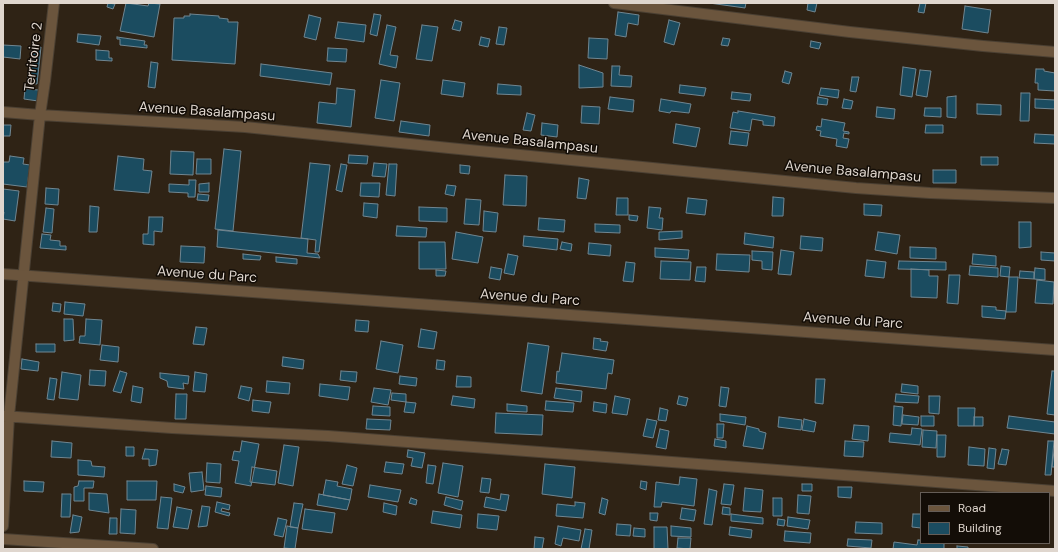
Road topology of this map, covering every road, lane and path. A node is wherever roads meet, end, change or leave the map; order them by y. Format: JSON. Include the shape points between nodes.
{"nodes":[{"id":1,"x":54,"y":3,"type":"edge"},
{"id":2,"x":614,"y":3,"type":"edge"},
{"id":3,"x":1055,"y":52,"type":"edge"},
{"id":4,"x":3,"y":112,"type":"edge"},
{"id":5,"x":40,"y":115,"type":"junction"},
{"id":6,"x":1055,"y":198,"type":"edge"},
{"id":7,"x":3,"y":274,"type":"edge"},
{"id":8,"x":23,"y":276,"type":"junction"},
{"id":9,"x":1055,"y":350,"type":"edge"},
{"id":10,"x":6,"y":416,"type":"edge"},
{"id":11,"x":1055,"y":491,"type":"edge"},
{"id":12,"x":3,"y":526,"type":"edge"},
{"id":13,"x":3,"y":539,"type":"edge"},
{"id":14,"x":153,"y":549,"type":"edge"}],
"edges":[{"from":1,"to":5,"type":"street","name":"Territoire 2"},
{"from":2,"to":3,"type":"street","via":[[850,32]]},
{"from":4,"to":5,"type":"street","name":"Avenue Basalampasu"},
{"from":5,"to":6,"type":"street","name":"Avenue Basalampasu","via":[[245,127],[856,188]]},
{"from":5,"to":8,"type":"street","name":"Territoire 2"},
{"from":7,"to":8,"type":"street","name":"Avenue du Parc"},
{"from":8,"to":9,"type":"street","name":"Avenue du Parc"},
{"from":8,"to":10,"type":"street"},
{"from":10,"to":11,"type":"street","via":[[328,436]]},
{"from":10,"to":12,"type":"street"},
{"from":13,"to":14,"type":"street"}]}
